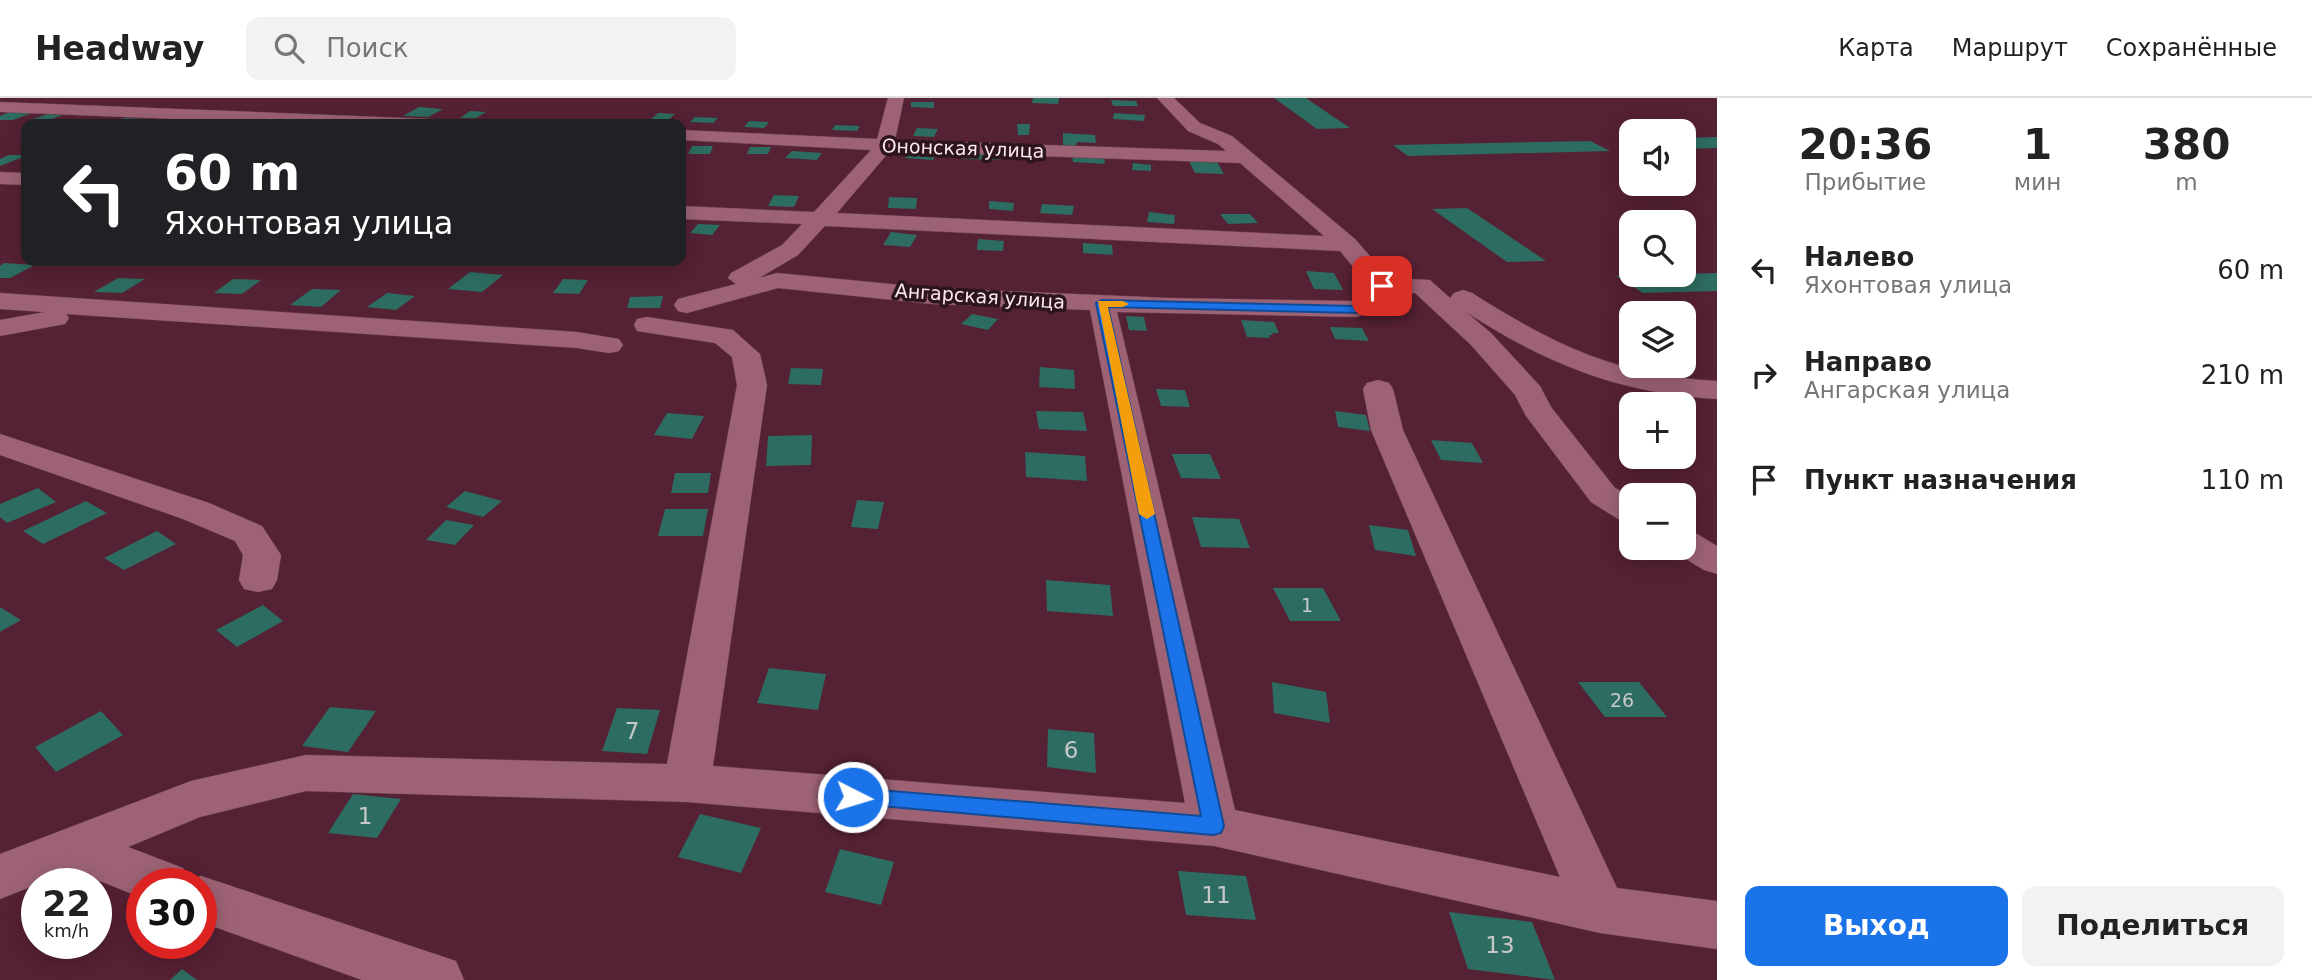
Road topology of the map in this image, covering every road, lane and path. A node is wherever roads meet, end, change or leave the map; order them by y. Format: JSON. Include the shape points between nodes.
{"nodes":[{"id":1,"x":896,"y":98,"type":"edge"},
{"id":2,"x":1148,"y":98,"type":"edge"},
{"id":3,"x":1165,"y":98,"type":"edge"},
{"id":4,"x":0,"y":107,"type":"edge"},
{"id":5,"x":304,"y":119,"type":"edge"},
{"id":6,"x":686,"y":135,"type":"edge"},
{"id":7,"x":885,"y":145,"type":"junction"},
{"id":8,"x":1245,"y":157,"type":"junction"},
{"id":9,"x":0,"y":178,"type":"edge"},
{"id":10,"x":21,"y":180,"type":"edge"},
{"id":11,"x":851,"y":185,"type":"junction"},
{"id":12,"x":686,"y":212,"type":"edge"},
{"id":13,"x":821,"y":218,"type":"junction"},
{"id":14,"x":867,"y":221,"type":"junction"},
{"id":15,"x":1347,"y":244,"type":"junction"},
{"id":16,"x":776,"y":271,"type":"junction"},
{"id":17,"x":1421,"y":285,"type":"junction"},
{"id":18,"x":1382,"y":286,"type":"junction"},
{"id":19,"x":0,"y":300,"type":"edge"},
{"id":20,"x":1102,"y":303,"type":"junction"},
{"id":21,"x":108,"y":310,"type":"junction"},
{"id":22,"x":0,"y":328,"type":"edge"},
{"id":23,"x":609,"y":345,"type":"dead end"},
{"id":24,"x":1378,"y":389,"type":"dead end"},
{"id":25,"x":1717,"y":390,"type":"edge"},
{"id":26,"x":0,"y":444,"type":"edge"},
{"id":27,"x":1619,"y":504,"type":"edge"},
{"id":28,"x":1696,"y":549,"type":"edge"},
{"id":29,"x":1717,"y":562,"type":"edge"},
{"id":30,"x":258,"y":580,"type":"dead end"},
{"id":31,"x":687,"y":783,"type":"junction"},
{"id":32,"x":1213,"y":826,"type":"junction"},
{"id":33,"x":72,"y":847,"type":"junction"},
{"id":34,"x":126,"y":869,"type":"edge"},
{"id":35,"x":0,"y":877,"type":"edge"},
{"id":36,"x":217,"y":905,"type":"edge"},
{"id":37,"x":1600,"y":909,"type":"junction"},
{"id":38,"x":1717,"y":925,"type":"edge"},
{"id":39,"x":436,"y":980,"type":"edge"}],
"edges":[{"from":1,"to":7,"type":"street"},
{"from":2,"to":3,"type":"street"},
{"from":3,"to":8,"type":"street","via":[[1194,127],[1225,139]]},
{"from":4,"to":5,"type":"street"},
{"from":6,"to":7,"type":"street","name":"Ононская улица"},
{"from":7,"to":8,"type":"street","name":"Ононская улица"},
{"from":7,"to":11,"type":"street"},
{"from":8,"to":15,"type":"street"},
{"from":9,"to":10,"type":"street"},
{"from":11,"to":13,"type":"street"},
{"from":11,"to":14,"type":"street","via":[[855,205]]},
{"from":12,"to":13,"type":"street"},
{"from":13,"to":14,"type":"street"},
{"from":13,"to":16,"type":"street"},
{"from":14,"to":15,"type":"street"},
{"from":15,"to":18,"type":"street"},
{"from":16,"to":20,"type":"street","name":"Ангарская улица","via":[[932,296]]},
{"from":16,"to":31,"type":"street","via":[[647,325],[723,336],[746,354],[752,385]]},
{"from":17,"to":18,"type":"street"},
{"from":17,"to":25,"type":"street","via":[[1442,284],[1513,331],[1604,374],[1689,390]]},
{"from":17,"to":27,"type":"street","via":[[1481,339],[1529,392],[1602,495]]},
{"from":18,"to":20,"type":"street","name":"Ангарская улица","via":[[1374,300],[1357,309]]},
{"from":19,"to":21,"type":"street"},
{"from":20,"to":32,"type":"street"},
{"from":21,"to":22,"type":"street"},
{"from":21,"to":23,"type":"street"},
{"from":24,"to":37,"type":"street","via":[[1387,430]]},
{"from":26,"to":30,"type":"street","via":[[196,511],[249,534],[262,555]]},
{"from":28,"to":29,"type":"street"},
{"from":31,"to":32,"type":"street"},
{"from":31,"to":33,"type":"street","via":[[306,773],[191,800]]},
{"from":32,"to":37,"type":"street"},
{"from":33,"to":34,"type":"street"},
{"from":33,"to":35,"type":"street"},
{"from":36,"to":39,"type":"street"},
{"from":37,"to":38,"type":"street"}]}
